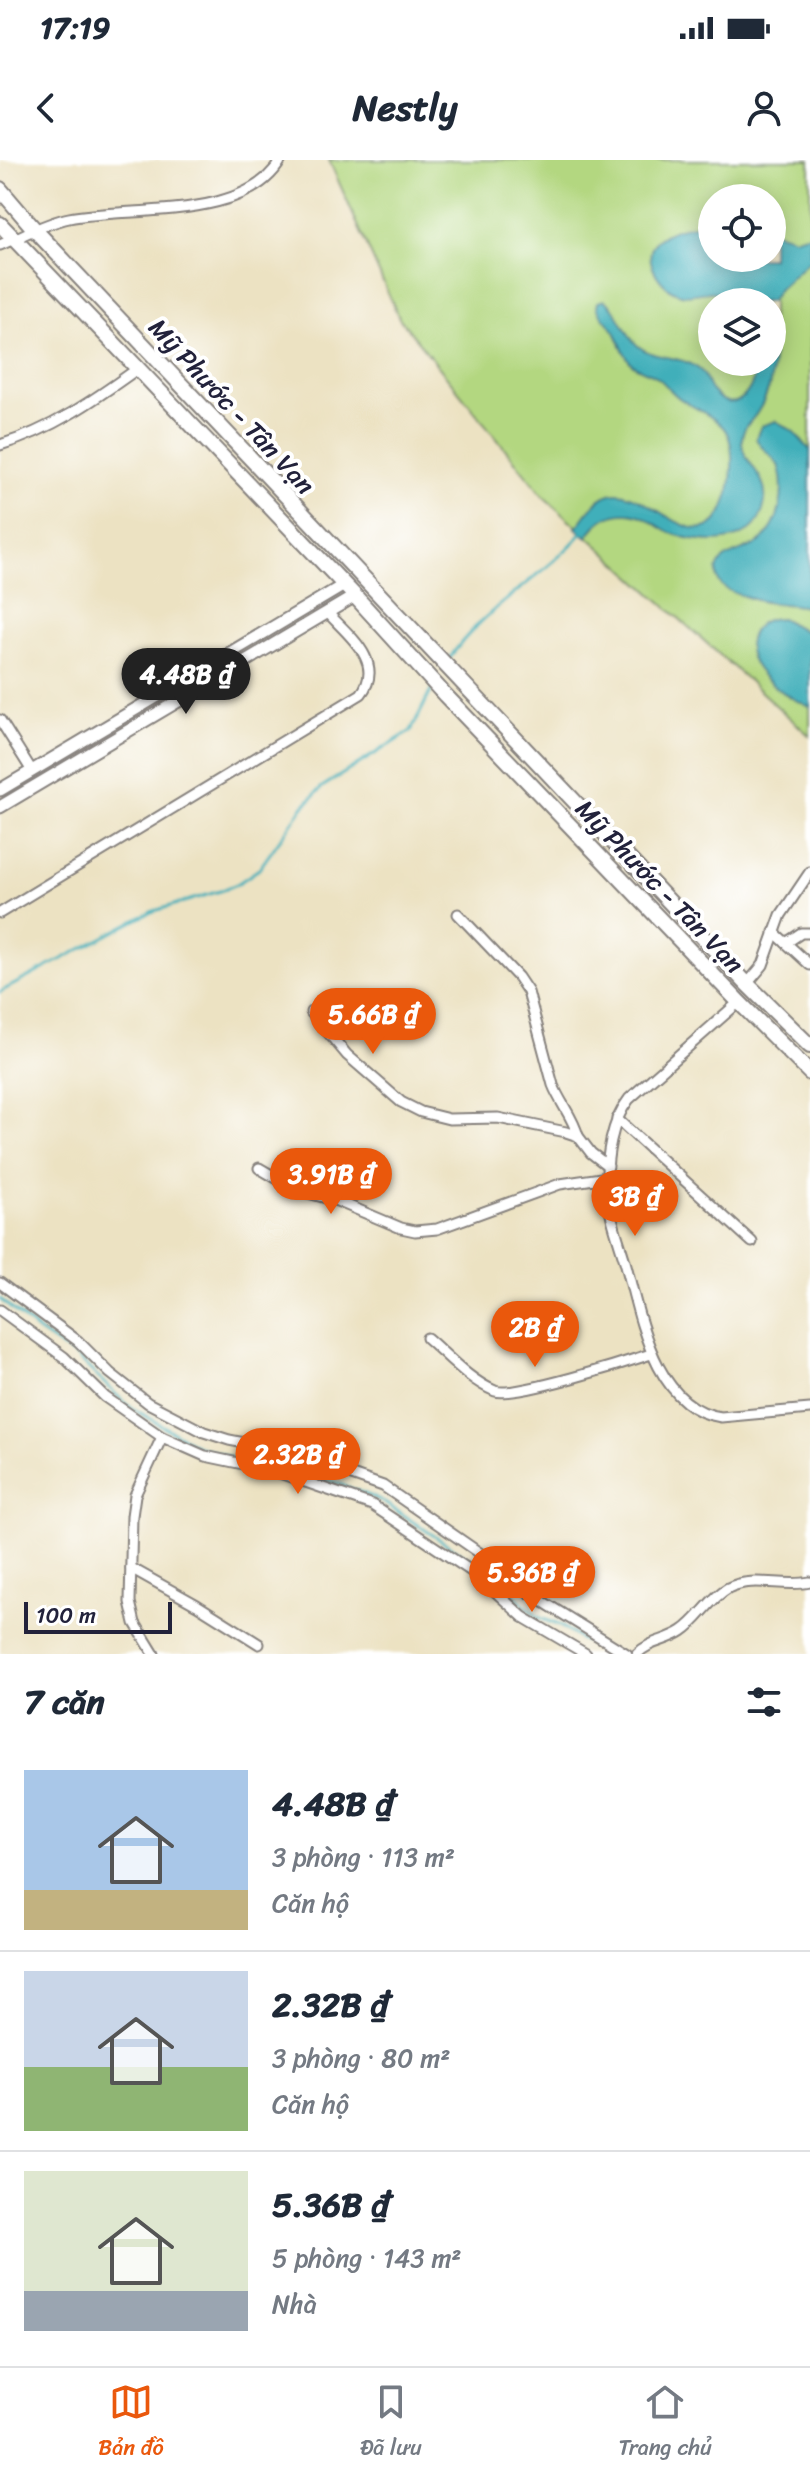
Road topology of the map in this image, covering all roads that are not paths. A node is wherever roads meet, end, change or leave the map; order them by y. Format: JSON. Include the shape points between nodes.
{"nodes":[{"id":1,"x":281,"y":160,"type":"edge"},
{"id":2,"x":0,"y":189,"type":"edge"},
{"id":3,"x":0,"y":224,"type":"edge"},
{"id":4,"x":35,"y":230,"type":"junction"},
{"id":5,"x":7,"y":242,"type":"edge"},
{"id":6,"x":137,"y":369,"type":"junction"},
{"id":7,"x":0,"y":445,"type":"edge"},
{"id":8,"x":350,"y":590,"type":"junction"},
{"id":9,"x":327,"y":612,"type":"junction"},
{"id":10,"x":0,"y":720,"type":"edge"},
{"id":11,"x":113,"y":732,"type":"junction"},
{"id":12,"x":32,"y":771,"type":"junction"},
{"id":13,"x":0,"y":790,"type":"edge"},
{"id":14,"x":0,"y":807,"type":"edge"},
{"id":15,"x":810,"y":872,"type":"edge"},
{"id":16,"x":0,"y":913,"type":"edge"},
{"id":17,"x":458,"y":914,"type":"dead end"},
{"id":18,"x":774,"y":932,"type":"junction"},
{"id":19,"x":810,"y":933,"type":"edge"},
{"id":20,"x":786,"y":943,"type":"junction"},
{"id":21,"x":810,"y":965,"type":"edge"},
{"id":22,"x":747,"y":984,"type":"junction"},
{"id":23,"x":739,"y":1002,"type":"junction"},
{"id":24,"x":311,"y":1012,"type":"dead end"},
{"id":25,"x":810,"y":1046,"type":"edge"},
{"id":26,"x":810,"y":1073,"type":"edge"},
{"id":27,"x":617,"y":1119,"type":"junction"},
{"id":28,"x":578,"y":1136,"type":"junction"},
{"id":29,"x":608,"y":1166,"type":"junction"},
{"id":30,"x":259,"y":1168,"type":"dead end"},
{"id":31,"x":608,"y":1177,"type":"junction"},
{"id":32,"x":752,"y":1242,"type":"dead end"},
{"id":33,"x":0,"y":1283,"type":"edge"},
{"id":34,"x":0,"y":1310,"type":"edge"},
{"id":35,"x":427,"y":1338,"type":"dead end"},
{"id":36,"x":651,"y":1354,"type":"junction"},
{"id":37,"x":810,"y":1409,"type":"edge"},
{"id":38,"x":162,"y":1437,"type":"junction"},
{"id":39,"x":131,"y":1568,"type":"junction"},
{"id":40,"x":810,"y":1582,"type":"edge"},
{"id":41,"x":259,"y":1644,"type":"dead end"},
{"id":42,"x":154,"y":1654,"type":"edge"},
{"id":43,"x":586,"y":1654,"type":"edge"},
{"id":44,"x":627,"y":1654,"type":"edge"},
{"id":45,"x":637,"y":1654,"type":"edge"}],
"edges":[{"from":1,"to":4,"type":"street","via":[[270,177],[231,199],[65,219]]},
{"from":2,"to":4,"type":"main road","name":"Mỹ Phước - Tân Vạn"},
{"from":3,"to":5,"type":"main road","name":"Mỹ Phước - Tân Vạn"},
{"from":4,"to":5,"type":"street"},
{"from":4,"to":22,"type":"main road","name":"Mỹ Phước - Tân Vạn"},
{"from":5,"to":6,"type":"main road","name":"Mỹ Phước - Tân Vạn"},
{"from":6,"to":7,"type":"street","via":[[32,436]]},
{"from":6,"to":8,"type":"main road","name":"Mỹ Phước - Tân Vạn"},
{"from":8,"to":9,"type":"street"},
{"from":8,"to":11,"type":"street"},
{"from":8,"to":23,"type":"main road","name":"Mỹ Phước - Tân Vạn"},
{"from":9,"to":11,"type":"street"},
{"from":9,"to":16,"type":"street","via":[[366,655],[369,678],[361,694]]},
{"from":10,"to":12,"type":"street"},
{"from":11,"to":12,"type":"street"},
{"from":11,"to":14,"type":"street"},
{"from":12,"to":13,"type":"street"},
{"from":15,"to":18,"type":"street"},
{"from":17,"to":28,"type":"street","via":[[528,992],[553,1085]]},
{"from":18,"to":20,"type":"street"},
{"from":18,"to":22,"type":"street","via":[[763,965]]},
{"from":19,"to":20,"type":"street"},
{"from":20,"to":21,"type":"street"},
{"from":22,"to":25,"type":"main road","name":"Mỹ Phước - Tân Vạn"},
{"from":23,"to":26,"type":"main road","name":"Mỹ Phước - Tân Vạn"},
{"from":23,"to":27,"type":"street","via":[[629,1099]]},
{"from":24,"to":28,"type":"street","via":[[347,1055],[401,1102],[421,1112],[449,1119],[511,1119]]},
{"from":27,"to":29,"type":"street"},
{"from":27,"to":32,"type":"street"},
{"from":28,"to":29,"type":"street"},
{"from":29,"to":31,"type":"street"},
{"from":30,"to":31,"type":"street","via":[[297,1190],[415,1231],[437,1229],[560,1184]]},
{"from":31,"to":36,"type":"street","via":[[612,1219]]},
{"from":33,"to":44,"type":"street","via":[[78,1341],[148,1403],[204,1432],[281,1450],[383,1486],[529,1593]]},
{"from":34,"to":38,"type":"street"},
{"from":35,"to":36,"type":"street","via":[[472,1377],[503,1393]]},
{"from":36,"to":37,"type":"street","via":[[681,1396],[707,1415]]},
{"from":38,"to":39,"type":"street","via":[[133,1504]]},
{"from":38,"to":43,"type":"street","via":[[205,1456],[271,1470],[372,1505],[477,1575],[523,1617]]},
{"from":39,"to":41,"type":"street"},
{"from":39,"to":42,"type":"street","via":[[132,1614]]},
{"from":40,"to":45,"type":"street","via":[[731,1587],[680,1633]]}]}
